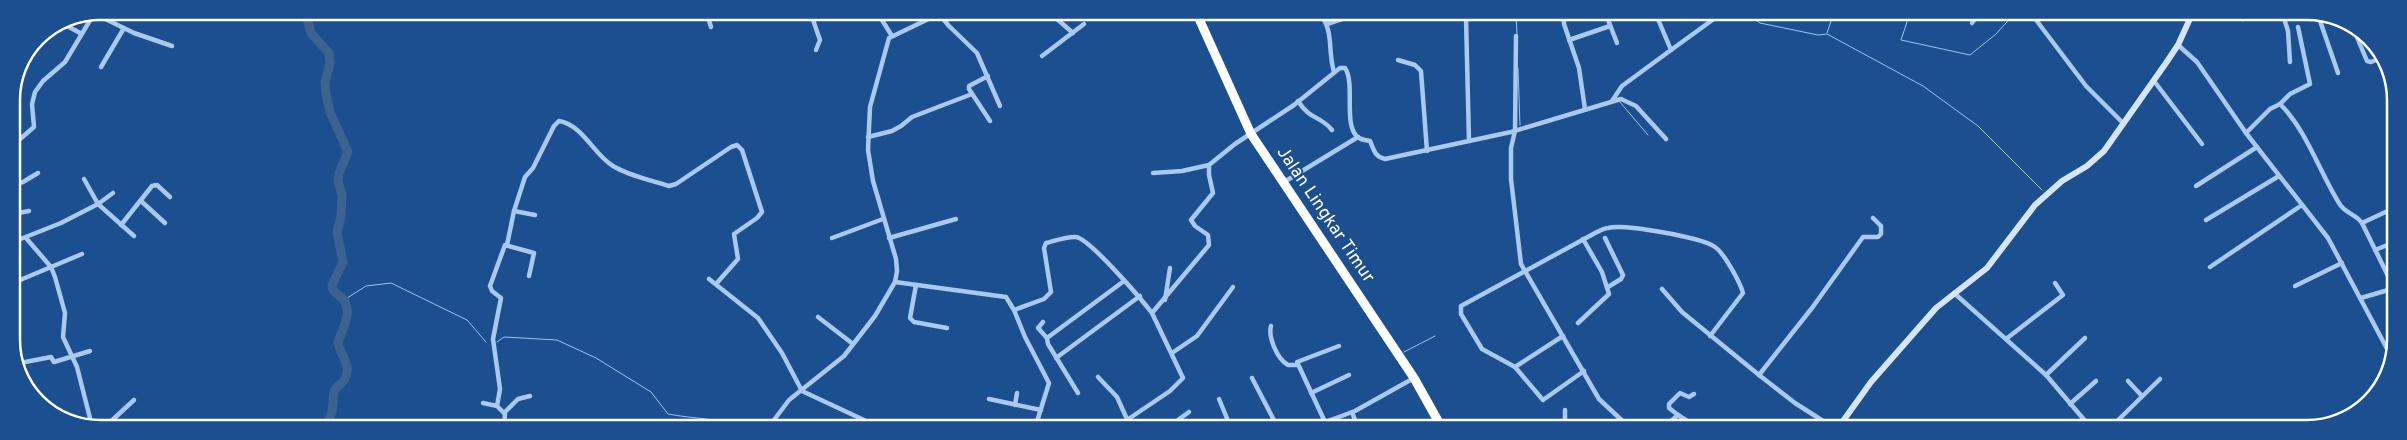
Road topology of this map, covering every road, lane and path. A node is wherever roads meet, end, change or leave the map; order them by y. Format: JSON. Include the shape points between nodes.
{"nodes":[{"id":1,"x":108,"y":20,"type":"edge"},
{"id":2,"x":709,"y":20,"type":"edge"},
{"id":3,"x":813,"y":20,"type":"edge"},
{"id":4,"x":883,"y":20,"type":"edge"},
{"id":5,"x":926,"y":20,"type":"edge"},
{"id":6,"x":945,"y":20,"type":"edge"},
{"id":7,"x":1058,"y":20,"type":"edge"},
{"id":8,"x":1200,"y":20,"type":"edge"},
{"id":9,"x":1325,"y":20,"type":"edge"},
{"id":10,"x":1339,"y":20,"type":"edge"},
{"id":11,"x":1466,"y":20,"type":"edge"},
{"id":12,"x":1564,"y":20,"type":"edge"},
{"id":13,"x":1608,"y":20,"type":"edge"},
{"id":14,"x":1658,"y":20,"type":"edge"},
{"id":15,"x":1712,"y":20,"type":"edge"},
{"id":16,"x":1974,"y":20,"type":"edge"},
{"id":17,"x":2036,"y":20,"type":"edge"},
{"id":18,"x":2189,"y":20,"type":"edge"},
{"id":19,"x":2285,"y":20,"type":"edge"},
{"id":20,"x":88,"y":21,"type":"edge"},
{"id":21,"x":2320,"y":22,"type":"edge"},
{"id":22,"x":1972,"y":23,"type":"dead end"},
{"id":23,"x":1084,"y":24,"type":"dead end"},
{"id":24,"x":1328,"y":24,"type":"junction"},
{"id":25,"x":711,"y":26,"type":"dead end"},
{"id":26,"x":1610,"y":26,"type":"junction"},
{"id":27,"x":68,"y":27,"type":"edge"},
{"id":28,"x":2298,"y":27,"type":"dead end"},
{"id":29,"x":124,"y":28,"type":"junction"},
{"id":30,"x":1073,"y":33,"type":"junction"},
{"id":31,"x":80,"y":34,"type":"junction"},
{"id":32,"x":892,"y":36,"type":"junction"},
{"id":33,"x":1516,"y":36,"type":"dead end"},
{"id":34,"x":2357,"y":38,"type":"edge"},
{"id":35,"x":1569,"y":40,"type":"junction"},
{"id":36,"x":1617,"y":43,"type":"dead end"},
{"id":37,"x":2178,"y":45,"type":"junction"},
{"id":38,"x":172,"y":46,"type":"dead end"},
{"id":39,"x":816,"y":50,"type":"dead end"},
{"id":40,"x":1671,"y":50,"type":"junction"},
{"id":41,"x":1042,"y":56,"type":"dead end"},
{"id":42,"x":1398,"y":60,"type":"dead end"},
{"id":43,"x":2376,"y":60,"type":"edge"},
{"id":44,"x":2290,"y":62,"type":"dead end"},
{"id":45,"x":101,"y":67,"type":"dead end"},
{"id":46,"x":1334,"y":72,"type":"junction"},
{"id":47,"x":2338,"y":73,"type":"dead end"},
{"id":48,"x":988,"y":76,"type":"junction"},
{"id":49,"x":2154,"y":81,"type":"junction"},
{"id":50,"x":972,"y":94,"type":"junction"},
{"id":51,"x":1298,"y":102,"type":"junction"},
{"id":52,"x":1612,"y":102,"type":"junction"},
{"id":53,"x":2280,"y":104,"type":"junction"},
{"id":54,"x":1000,"y":106,"type":"dead end"},
{"id":55,"x":1585,"y":109,"type":"junction"},
{"id":56,"x":990,"y":121,"type":"dead end"},
{"id":57,"x":2124,"y":124,"type":"junction"},
{"id":58,"x":1332,"y":130,"type":"dead end"},
{"id":59,"x":1515,"y":131,"type":"junction"},
{"id":60,"x":2246,"y":133,"type":"junction"},
{"id":61,"x":1251,"y":134,"type":"junction"},
{"id":62,"x":868,"y":137,"type":"junction"},
{"id":63,"x":1358,"y":137,"type":"junction"},
{"id":64,"x":20,"y":140,"type":"edge"},
{"id":65,"x":1666,"y":140,"type":"dead end"},
{"id":66,"x":1469,"y":141,"type":"junction"},
{"id":67,"x":2202,"y":144,"type":"dead end"},
{"id":68,"x":2257,"y":147,"type":"junction"},
{"id":69,"x":1427,"y":151,"type":"junction"},
{"id":70,"x":1209,"y":165,"type":"junction"},
{"id":71,"x":38,"y":173,"type":"dead end"},
{"id":72,"x":1153,"y":173,"type":"dead end"},
{"id":73,"x":2279,"y":176,"type":"junction"},
{"id":74,"x":84,"y":179,"type":"dead end"},
{"id":75,"x":1284,"y":182,"type":"junction"},
{"id":76,"x":20,"y":183,"type":"edge"},
{"id":77,"x":2196,"y":186,"type":"dead end"},
{"id":78,"x":113,"y":193,"type":"dead end"},
{"id":79,"x":170,"y":198,"type":"dead end"},
{"id":80,"x":141,"y":201,"type":"junction"},
{"id":81,"x":98,"y":204,"type":"junction"},
{"id":82,"x":2302,"y":205,"type":"junction"},
{"id":83,"x":514,"y":210,"type":"junction"},
{"id":84,"x":29,"y":211,"type":"dead end"},
{"id":85,"x":2387,"y":211,"type":"edge"},
{"id":86,"x":20,"y":213,"type":"edge"},
{"id":87,"x":535,"y":215,"type":"dead end"},
{"id":88,"x":1874,"y":218,"type":"dead end"},
{"id":89,"x":883,"y":219,"type":"junction"},
{"id":90,"x":956,"y":219,"type":"dead end"},
{"id":91,"x":2206,"y":220,"type":"dead end"},
{"id":92,"x":166,"y":223,"type":"dead end"},
{"id":93,"x":2362,"y":223,"type":"junction"},
{"id":94,"x":121,"y":225,"type":"junction"},
{"id":95,"x":134,"y":236,"type":"dead end"},
{"id":96,"x":26,"y":238,"type":"junction"},
{"id":97,"x":832,"y":238,"type":"dead end"},
{"id":98,"x":889,"y":238,"type":"junction"},
{"id":99,"x":1605,"y":238,"type":"dead end"},
{"id":100,"x":1583,"y":239,"type":"junction"},
{"id":101,"x":20,"y":240,"type":"edge"},
{"id":102,"x":506,"y":245,"type":"junction"},
{"id":103,"x":2387,"y":245,"type":"edge"},
{"id":104,"x":2375,"y":250,"type":"junction"},
{"id":105,"x":82,"y":254,"type":"dead end"},
{"id":106,"x":2342,"y":263,"type":"junction"},
{"id":107,"x":51,"y":267,"type":"junction"},
{"id":108,"x":2210,"y":267,"type":"dead end"},
{"id":109,"x":1170,"y":268,"type":"dead end"},
{"id":110,"x":1524,"y":270,"type":"junction"},
{"id":111,"x":2387,"y":274,"type":"edge"},
{"id":112,"x":529,"y":276,"type":"dead end"},
{"id":113,"x":20,"y":279,"type":"edge"},
{"id":114,"x":709,"y":279,"type":"dead end"},
{"id":115,"x":1124,"y":281,"type":"junction"},
{"id":116,"x":895,"y":282,"type":"junction"},
{"id":117,"x":716,"y":284,"type":"junction"},
{"id":118,"x":916,"y":284,"type":"junction"},
{"id":119,"x":2056,"y":284,"type":"dead end"},
{"id":120,"x":2296,"y":286,"type":"dead end"},
{"id":121,"x":1233,"y":287,"type":"dead end"},
{"id":122,"x":1608,"y":287,"type":"junction"},
{"id":123,"x":1662,"y":289,"type":"dead end"},
{"id":124,"x":2387,"y":290,"type":"edge"},
{"id":125,"x":1954,"y":293,"type":"junction"},
{"id":126,"x":1140,"y":296,"type":"junction"},
{"id":127,"x":2361,"y":298,"type":"junction"},
{"id":128,"x":1165,"y":300,"type":"junction"},
{"id":129,"x":1014,"y":310,"type":"junction"},
{"id":130,"x":1152,"y":313,"type":"junction"},
{"id":131,"x":818,"y":317,"type":"dead end"},
{"id":132,"x":1042,"y":322,"type":"dead end"},
{"id":133,"x":1578,"y":322,"type":"dead end"},
{"id":134,"x":1271,"y":326,"type":"dead end"},
{"id":135,"x":947,"y":328,"type":"dead end"},
{"id":136,"x":1563,"y":336,"type":"junction"},
{"id":137,"x":1710,"y":336,"type":"junction"},
{"id":138,"x":1048,"y":338,"type":"junction"},
{"id":139,"x":2085,"y":338,"type":"dead end"},
{"id":140,"x":2006,"y":340,"type":"junction"},
{"id":141,"x":853,"y":344,"type":"junction"},
{"id":142,"x":1339,"y":346,"type":"dead end"},
{"id":143,"x":2386,"y":347,"type":"edge"},
{"id":144,"x":90,"y":351,"type":"dead end"},
{"id":145,"x":1172,"y":353,"type":"junction"},
{"id":146,"x":73,"y":356,"type":"junction"},
{"id":147,"x":1056,"y":358,"type":"junction"},
{"id":148,"x":23,"y":362,"type":"edge"},
{"id":149,"x":1297,"y":364,"type":"junction"},
{"id":150,"x":1515,"y":367,"type":"junction"},
{"id":151,"x":1584,"y":371,"type":"junction"},
{"id":152,"x":1349,"y":375,"type":"dead end"},
{"id":153,"x":1759,"y":375,"type":"junction"},
{"id":154,"x":2046,"y":376,"type":"junction"},
{"id":155,"x":1098,"y":377,"type":"dead end"},
{"id":156,"x":1252,"y":378,"type":"dead end"},
{"id":157,"x":1414,"y":378,"type":"junction"},
{"id":158,"x":2160,"y":379,"type":"dead end"},
{"id":159,"x":2096,"y":381,"type":"dead end"},
{"id":160,"x":2128,"y":381,"type":"dead end"},
{"id":161,"x":802,"y":390,"type":"junction"},
{"id":162,"x":1017,"y":393,"type":"dead end"},
{"id":163,"x":1078,"y":393,"type":"dead end"},
{"id":164,"x":1311,"y":394,"type":"junction"},
{"id":165,"x":1694,"y":394,"type":"dead end"},
{"id":166,"x":530,"y":396,"type":"dead end"},
{"id":167,"x":2142,"y":396,"type":"junction"},
{"id":168,"x":989,"y":399,"type":"dead end"},
{"id":169,"x":1219,"y":399,"type":"dead end"},
{"id":170,"x":134,"y":400,"type":"dead end"},
{"id":171,"x":483,"y":403,"type":"dead end"},
{"id":172,"x":2070,"y":404,"type":"junction"},
{"id":173,"x":1015,"y":405,"type":"junction"},
{"id":174,"x":497,"y":406,"type":"junction"},
{"id":175,"x":1041,"y":410,"type":"junction"},
{"id":176,"x":1565,"y":410,"type":"dead end"},
{"id":177,"x":1189,"y":412,"type":"dead end"},
{"id":178,"x":1352,"y":412,"type":"junction"},
{"id":179,"x":504,"y":413,"type":"junction"},
{"id":180,"x":1678,"y":415,"type":"junction"},
{"id":181,"x":90,"y":419,"type":"edge"},
{"id":182,"x":115,"y":420,"type":"edge"},
{"id":183,"x":506,"y":420,"type":"edge"},
{"id":184,"x":774,"y":420,"type":"edge"},
{"id":185,"x":864,"y":420,"type":"edge"},
{"id":186,"x":1038,"y":420,"type":"edge"},
{"id":187,"x":1127,"y":420,"type":"joint"},
{"id":188,"x":1178,"y":420,"type":"edge"},
{"id":189,"x":1228,"y":420,"type":"edge"},
{"id":190,"x":1274,"y":420,"type":"edge"},
{"id":191,"x":1324,"y":420,"type":"edge"},
{"id":192,"x":1330,"y":420,"type":"edge"},
{"id":193,"x":1355,"y":420,"type":"edge"},
{"id":194,"x":1438,"y":420,"type":"edge"},
{"id":195,"x":1565,"y":420,"type":"edge"},
{"id":196,"x":1621,"y":420,"type":"edge"},
{"id":197,"x":1672,"y":420,"type":"edge"},
{"id":198,"x":1686,"y":420,"type":"edge"},
{"id":199,"x":1821,"y":420,"type":"edge"},
{"id":200,"x":1844,"y":420,"type":"edge"},
{"id":201,"x":2085,"y":420,"type":"edge"},
{"id":202,"x":2117,"y":420,"type":"edge"}],
"edges":[{"from":1,"to":29,"type":"street"},
{"from":2,"to":25,"type":"street"},
{"from":3,"to":39,"type":"street","via":[[820,40]]},
{"from":4,"to":32,"type":"street"},
{"from":5,"to":32,"type":"street"},
{"from":6,"to":48,"type":"street","via":[[977,53]]},
{"from":7,"to":30,"type":"street"},
{"from":8,"to":61,"type":"highway","name":"Jalan Lingkar Timur"},
{"from":9,"to":24,"type":"street"},
{"from":10,"to":24,"type":"street"},
{"from":11,"to":66,"type":"street"},
{"from":12,"to":35,"type":"street"},
{"from":13,"to":26,"type":"street"},
{"from":14,"to":40,"type":"street"},
{"from":15,"to":40,"type":"street"},
{"from":16,"to":22,"type":"street"},
{"from":17,"to":57,"type":"street","via":[[2086,86]]},
{"from":18,"to":37,"type":"street"},
{"from":19,"to":44,"type":"street"},
{"from":20,"to":31,"type":"street"},
{"from":21,"to":47,"type":"street"},
{"from":23,"to":30,"type":"street"},
{"from":24,"to":46,"type":"street","via":[[1329,55]]},
{"from":26,"to":35,"type":"street"},
{"from":26,"to":36,"type":"street"},
{"from":27,"to":31,"type":"street"},
{"from":28,"to":53,"type":"street","via":[[2310,84],[2290,94]]},
{"from":29,"to":38,"type":"street"},
{"from":29,"to":45,"type":"street"},
{"from":30,"to":41,"type":"street"},
{"from":31,"to":64,"type":"street","via":[[65,62],[35,92],[33,129]]},
{"from":32,"to":62,"type":"street","via":[[886,43],[871,101]]},
{"from":33,"to":59,"type":"street"},
{"from":34,"to":43,"type":"street","via":[[2367,61]]},
{"from":35,"to":55,"type":"street","via":[[1579,68]]},
{"from":37,"to":49,"type":"street"},
{"from":37,"to":60,"type":"street","via":[[2197,62]]},
{"from":40,"to":52,"type":"street","via":[[1622,86]]},
{"from":42,"to":69,"type":"street","via":[[1415,65],[1422,71]]},
{"from":46,"to":51,"type":"street"},
{"from":46,"to":63,"type":"street","via":[[1342,68],[1348,72],[1351,118]]},
{"from":48,"to":50,"type":"street","via":[[969,86]]},
{"from":48,"to":54,"type":"street"},
{"from":49,"to":57,"type":"street"},
{"from":49,"to":67,"type":"street"},
{"from":50,"to":56,"type":"street"},
{"from":50,"to":62,"type":"street","via":[[912,117],[892,131]]},
{"from":51,"to":58,"type":"street","via":[[1312,118],[1326,122]]},
{"from":51,"to":61,"type":"street"},
{"from":52,"to":55,"type":"street"},
{"from":52,"to":65,"type":"street","via":[[1621,99],[1636,106]]},
{"from":53,"to":60,"type":"street","via":[[2270,109]]},
{"from":53,"to":93,"type":"street","via":[[2298,128],[2340,206]]},
{"from":55,"to":59,"type":"street"},
{"from":57,"to":125,"type":"street","via":[[2092,162],[2062,181],[2034,205],[1987,268]]},
{"from":59,"to":66,"type":"street"},
{"from":59,"to":110,"type":"street","via":[[1511,148],[1511,179],[1518,254]]},
{"from":60,"to":68,"type":"street"},
{"from":61,"to":70,"type":"street"},
{"from":61,"to":75,"type":"highway","name":"Jalan Lingkar Timur"},
{"from":62,"to":89,"type":"street","via":[[873,181]]},
{"from":63,"to":69,"type":"street","via":[[1369,140],[1376,156],[1385,159]]},
{"from":63,"to":75,"type":"street"},
{"from":66,"to":69,"type":"street"},
{"from":68,"to":73,"type":"street"},
{"from":68,"to":77,"type":"street"},
{"from":70,"to":72,"type":"street"},
{"from":70,"to":128,"type":"street","via":[[1213,193],[1191,220],[1208,235],[1209,246]]},
{"from":71,"to":76,"type":"street"},
{"from":73,"to":82,"type":"street"},
{"from":73,"to":91,"type":"street"},
{"from":74,"to":81,"type":"street"},
{"from":75,"to":157,"type":"highway","name":"Jalan Lingkar Timur"},
{"from":78,"to":81,"type":"street"},
{"from":79,"to":80,"type":"street","via":[[154,185]]},
{"from":80,"to":92,"type":"street"},
{"from":80,"to":94,"type":"street"},
{"from":81,"to":94,"type":"street"},
{"from":81,"to":96,"type":"street"},
{"from":82,"to":106,"type":"street","via":[[2324,231]]},
{"from":82,"to":108,"type":"street"},
{"from":83,"to":87,"type":"street"},
{"from":83,"to":102,"type":"street"},
{"from":83,"to":117,"type":"street","via":[[524,177],[533,168],[559,121],[584,137],[615,168],[669,186],[737,145],[742,150],[762,212],[734,234],[738,259]]},
{"from":84,"to":86,"type":"street"},
{"from":85,"to":93,"type":"street"},
{"from":88,"to":153,"type":"street","via":[[1881,226],[1881,234],[1863,237]]},
{"from":89,"to":97,"type":"street"},
{"from":89,"to":98,"type":"street"},
{"from":90,"to":98,"type":"street"},
{"from":93,"to":104,"type":"street"},
{"from":94,"to":95,"type":"street"},
{"from":96,"to":101,"type":"street"},
{"from":96,"to":107,"type":"street"},
{"from":98,"to":116,"type":"street","via":[[896,259]]},
{"from":99,"to":122,"type":"street","via":[[1623,276]]},
{"from":100,"to":110,"type":"street"},
{"from":100,"to":122,"type":"street"},
{"from":100,"to":137,"type":"street","via":[[1608,228],[1626,228],[1717,248],[1743,293]]},
{"from":102,"to":112,"type":"street","via":[[534,253]]},
{"from":102,"to":174,"type":"street","via":[[490,286],[501,298],[493,339],[500,389]]},
{"from":103,"to":104,"type":"street"},
{"from":104,"to":111,"type":"street"},
{"from":105,"to":107,"type":"street"},
{"from":106,"to":120,"type":"street"},
{"from":106,"to":127,"type":"street"},
{"from":107,"to":113,"type":"street"},
{"from":107,"to":146,"type":"street","via":[[66,313],[63,337]]},
{"from":109,"to":128,"type":"street"},
{"from":110,"to":136,"type":"street"},
{"from":110,"to":150,"type":"street","via":[[1461,306],[1462,314],[1482,349]]},
{"from":114,"to":117,"type":"street"},
{"from":115,"to":126,"type":"street"},
{"from":115,"to":129,"type":"street","via":[[1087,242],[1078,237],[1046,243],[1051,292],[1044,299]]},
{"from":115,"to":138,"type":"street"},
{"from":116,"to":118,"type":"street"},
{"from":116,"to":141,"type":"street","via":[[875,316]]},
{"from":117,"to":161,"type":"street","via":[[758,318]]},
{"from":118,"to":129,"type":"street","via":[[1006,297]]},
{"from":118,"to":135,"type":"street","via":[[910,318],[914,322]]},
{"from":119,"to":140,"type":"street","via":[[2063,294]]},
{"from":121,"to":145,"type":"street","via":[[1196,336]]},
{"from":122,"to":133,"type":"street","via":[[1609,294]]},
{"from":123,"to":137,"type":"street"},
{"from":124,"to":127,"type":"street"},
{"from":125,"to":140,"type":"street"},
{"from":125,"to":200,"type":"street","via":[[1936,308],[1871,382]]},
{"from":126,"to":130,"type":"street"},
{"from":126,"to":147,"type":"street"},
{"from":127,"to":143,"type":"street"},
{"from":128,"to":130,"type":"street"},
{"from":129,"to":175,"type":"street","via":[[1049,383]]},
{"from":130,"to":145,"type":"street"},
{"from":131,"to":141,"type":"street"},
{"from":132,"to":138,"type":"street","via":[[1038,328]]},
{"from":134,"to":149,"type":"street","via":[[1270,337],[1282,360],[1288,365]]},
{"from":136,"to":150,"type":"street"},
{"from":136,"to":151,"type":"street"},
{"from":137,"to":153,"type":"street"},
{"from":138,"to":147,"type":"street"},
{"from":139,"to":154,"type":"street"},
{"from":140,"to":154,"type":"street"},
{"from":141,"to":161,"type":"street","via":[[844,356]]},
{"from":142,"to":149,"type":"street"},
{"from":144,"to":146,"type":"street"},
{"from":145,"to":187,"type":"street","via":[[1182,381]]},
{"from":146,"to":148,"type":"street","via":[[54,362],[51,357]]},
{"from":146,"to":181,"type":"street"},
{"from":147,"to":163,"type":"street"},
{"from":149,"to":164,"type":"street"},
{"from":150,"to":151,"type":"street","via":[[1543,400]]},
{"from":151,"to":196,"type":"street","via":[[1599,399]]},
{"from":152,"to":164,"type":"street"},
{"from":153,"to":199,"type":"street","via":[[1794,404]]},
{"from":154,"to":172,"type":"street"},
{"from":155,"to":187,"type":"street","via":[[1117,397]]},
{"from":156,"to":190,"type":"street"},
{"from":157,"to":178,"type":"street"},
{"from":157,"to":194,"type":"highway","name":"Jalan Lingkar Timur"},
{"from":158,"to":167,"type":"street"},
{"from":159,"to":172,"type":"street"},
{"from":160,"to":167,"type":"street"},
{"from":161,"to":184,"type":"street","via":[[789,400]]},
{"from":161,"to":185,"type":"street"},
{"from":162,"to":173,"type":"street"},
{"from":164,"to":191,"type":"street"},
{"from":165,"to":180,"type":"street","via":[[1689,397],[1680,393],[1669,404],[1669,408]]},
{"from":166,"to":179,"type":"street","via":[[516,400]]},
{"from":167,"to":202,"type":"street"},
{"from":168,"to":173,"type":"street"},
{"from":169,"to":189,"type":"street"},
{"from":170,"to":182,"type":"street"},
{"from":171,"to":174,"type":"street"},
{"from":172,"to":201,"type":"street"},
{"from":173,"to":175,"type":"street"},
{"from":174,"to":179,"type":"street"},
{"from":175,"to":186,"type":"street"},
{"from":176,"to":195,"type":"street"},
{"from":177,"to":188,"type":"street"},
{"from":178,"to":192,"type":"street"},
{"from":178,"to":193,"type":"street"},
{"from":179,"to":183,"type":"street"},
{"from":180,"to":197,"type":"street"},
{"from":180,"to":198,"type":"street"}]}
